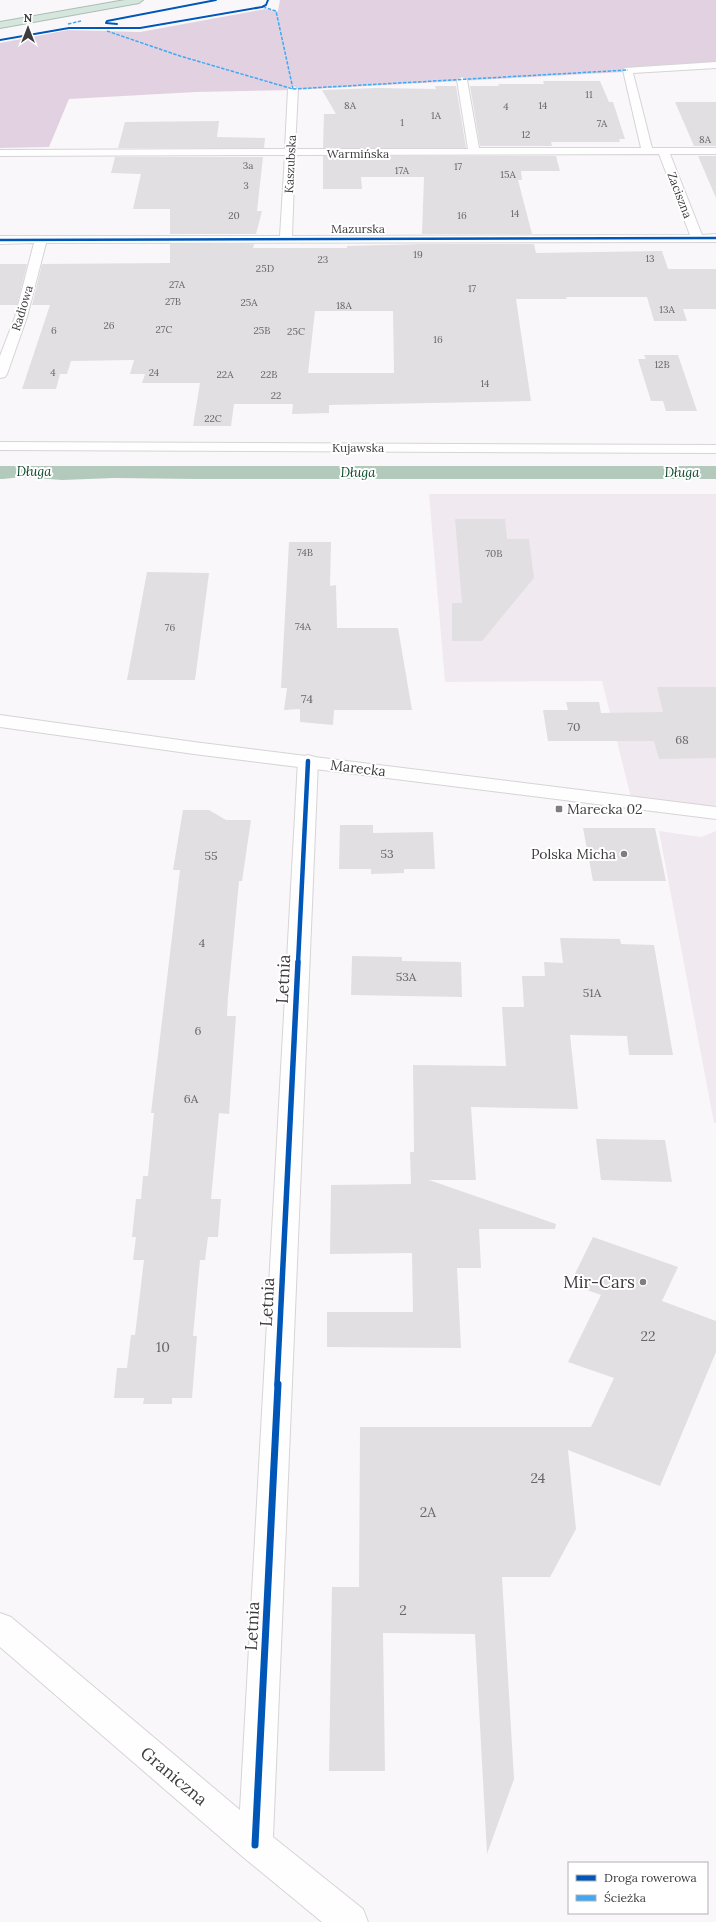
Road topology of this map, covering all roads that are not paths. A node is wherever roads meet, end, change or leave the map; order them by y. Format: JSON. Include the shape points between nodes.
{"nodes":[{"id":1,"x":139,"y":0,"type":"edge"},
{"id":2,"x":0,"y":25,"type":"edge"},
{"id":3,"x":716,"y":65,"type":"edge"},
{"id":4,"x":462,"y":80,"type":"dead end"},
{"id":5,"x":293,"y":89,"type":"dead end"},
{"id":6,"x":647,"y":151,"type":"junction"},
{"id":7,"x":663,"y":151,"type":"junction"},
{"id":8,"x":716,"y":151,"type":"edge"},
{"id":9,"x":474,"y":152,"type":"junction"},
{"id":10,"x":0,"y":153,"type":"edge"},
{"id":11,"x":291,"y":153,"type":"junction"},
{"id":12,"x":697,"y":238,"type":"junction"},
{"id":13,"x":716,"y":238,"type":"edge"},
{"id":14,"x":286,"y":239,"type":"junction"},
{"id":15,"x":0,"y":240,"type":"edge"},
{"id":16,"x":41,"y":240,"type":"junction"},
{"id":17,"x":0,"y":374,"type":"edge"},
{"id":18,"x":0,"y":446,"type":"edge"},
{"id":19,"x":716,"y":449,"type":"edge"},
{"id":20,"x":0,"y":721,"type":"edge"},
{"id":21,"x":308,"y":761,"type":"junction"},
{"id":22,"x":716,"y":812,"type":"edge"},
{"id":23,"x":0,"y":1627,"type":"edge"},
{"id":24,"x":255,"y":1845,"type":"junction"},
{"id":25,"x":350,"y":1922,"type":"edge"}],
"edges":[{"from":1,"to":2,"type":"highway"},
{"from":3,"to":6,"type":"street","via":[[628,70]]},
{"from":4,"to":9,"type":"street"},
{"from":5,"to":11,"type":"street","name":"Kaszubska"},
{"from":6,"to":7,"type":"street","name":"Warmińska"},
{"from":6,"to":9,"type":"street","name":"Warmińska"},
{"from":7,"to":8,"type":"street","name":"Warmińska"},
{"from":7,"to":12,"type":"street","name":"Zaciszna"},
{"from":9,"to":11,"type":"street","name":"Warmińska"},
{"from":10,"to":11,"type":"street","name":"Warmińska"},
{"from":11,"to":14,"type":"street","name":"Kaszubska"},
{"from":12,"to":13,"type":"street","name":"Mazurska"},
{"from":12,"to":14,"type":"street","name":"Mazurska"},
{"from":14,"to":16,"type":"street","name":"Mazurska"},
{"from":15,"to":16,"type":"street","name":"Mazurska"},
{"from":16,"to":17,"type":"street","name":"Radiowa","via":[[21,317]]},
{"from":18,"to":19,"type":"street","name":"Kujawska"},
{"from":20,"to":21,"type":"street","name":"Marecka"},
{"from":21,"to":22,"type":"street","name":"Marecka"},
{"from":21,"to":24,"type":"street","name":"Letnia"},
{"from":23,"to":24,"type":"street","name":"Graniczna"},
{"from":24,"to":25,"type":"street","name":"Graniczna"}]}
